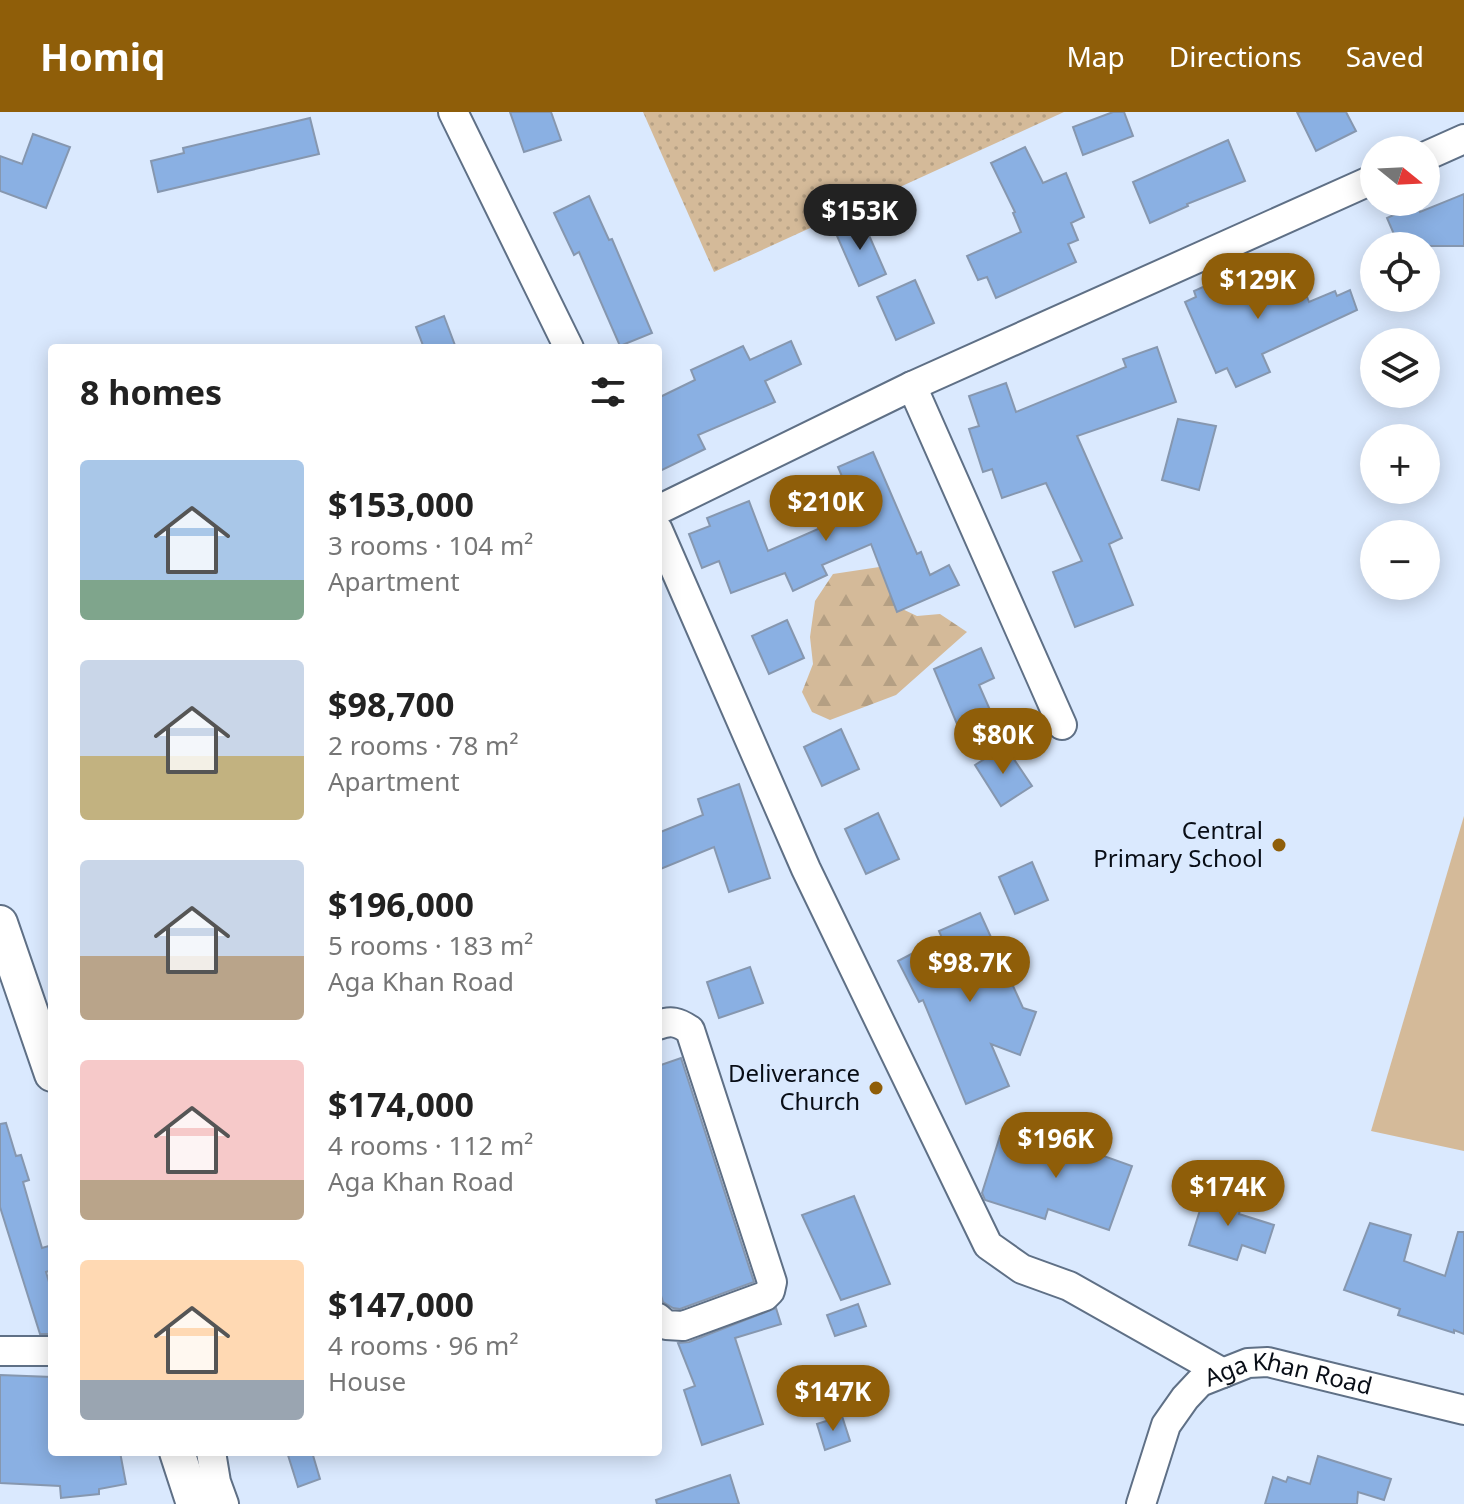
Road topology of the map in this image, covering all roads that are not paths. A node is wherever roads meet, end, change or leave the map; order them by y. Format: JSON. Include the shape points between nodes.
{"nodes":[{"id":1,"x":453,"y":112,"type":"edge"},
{"id":2,"x":1464,"y":139,"type":"edge"},
{"id":3,"x":1440,"y":150,"type":"edge"},
{"id":4,"x":1360,"y":185,"type":"edge"},
{"id":5,"x":567,"y":344,"type":"edge"},
{"id":6,"x":912,"y":386,"type":"junction"},
{"id":7,"x":662,"y":508,"type":"edge"},
{"id":8,"x":662,"y":539,"type":"edge"},
{"id":9,"x":1062,"y":725,"type":"dead end"},
{"id":10,"x":0,"y":923,"type":"edge"},
{"id":11,"x":662,"y":1024,"type":"edge"},
{"id":12,"x":48,"y":1062,"type":"edge"},
{"id":13,"x":662,"y":1322,"type":"edge"},
{"id":14,"x":0,"y":1351,"type":"edge"},
{"id":15,"x":48,"y":1351,"type":"edge"},
{"id":16,"x":1223,"y":1373,"type":"junction"},
{"id":17,"x":1464,"y":1410,"type":"edge"},
{"id":18,"x":178,"y":1456,"type":"edge"},
{"id":19,"x":212,"y":1456,"type":"edge"},
{"id":20,"x":194,"y":1504,"type":"edge"},
{"id":21,"x":224,"y":1504,"type":"edge"},
{"id":22,"x":1141,"y":1504,"type":"edge"}],
"edges":[{"from":1,"to":5,"type":"street"},
{"from":2,"to":3,"type":"street"},
{"from":4,"to":6,"type":"street"},
{"from":6,"to":7,"type":"street"},
{"from":6,"to":9,"type":"street"},
{"from":8,"to":16,"type":"street","via":[[806,869],[988,1245],[1022,1269],[1069,1286]]},
{"from":10,"to":12,"type":"main road"},
{"from":11,"to":13,"type":"street","via":[[681,1023],[690,1030],[772,1282],[765,1296],[683,1326]]},
{"from":14,"to":15,"type":"street"},
{"from":16,"to":17,"type":"street","name":"Aga Khan Road","via":[[1268,1362]]},
{"from":16,"to":22,"type":"street","name":"Aga Khan Road","via":[[1200,1382],[1166,1425]]},
{"from":18,"to":20,"type":"main road"},
{"from":19,"to":21,"type":"street"}]}
